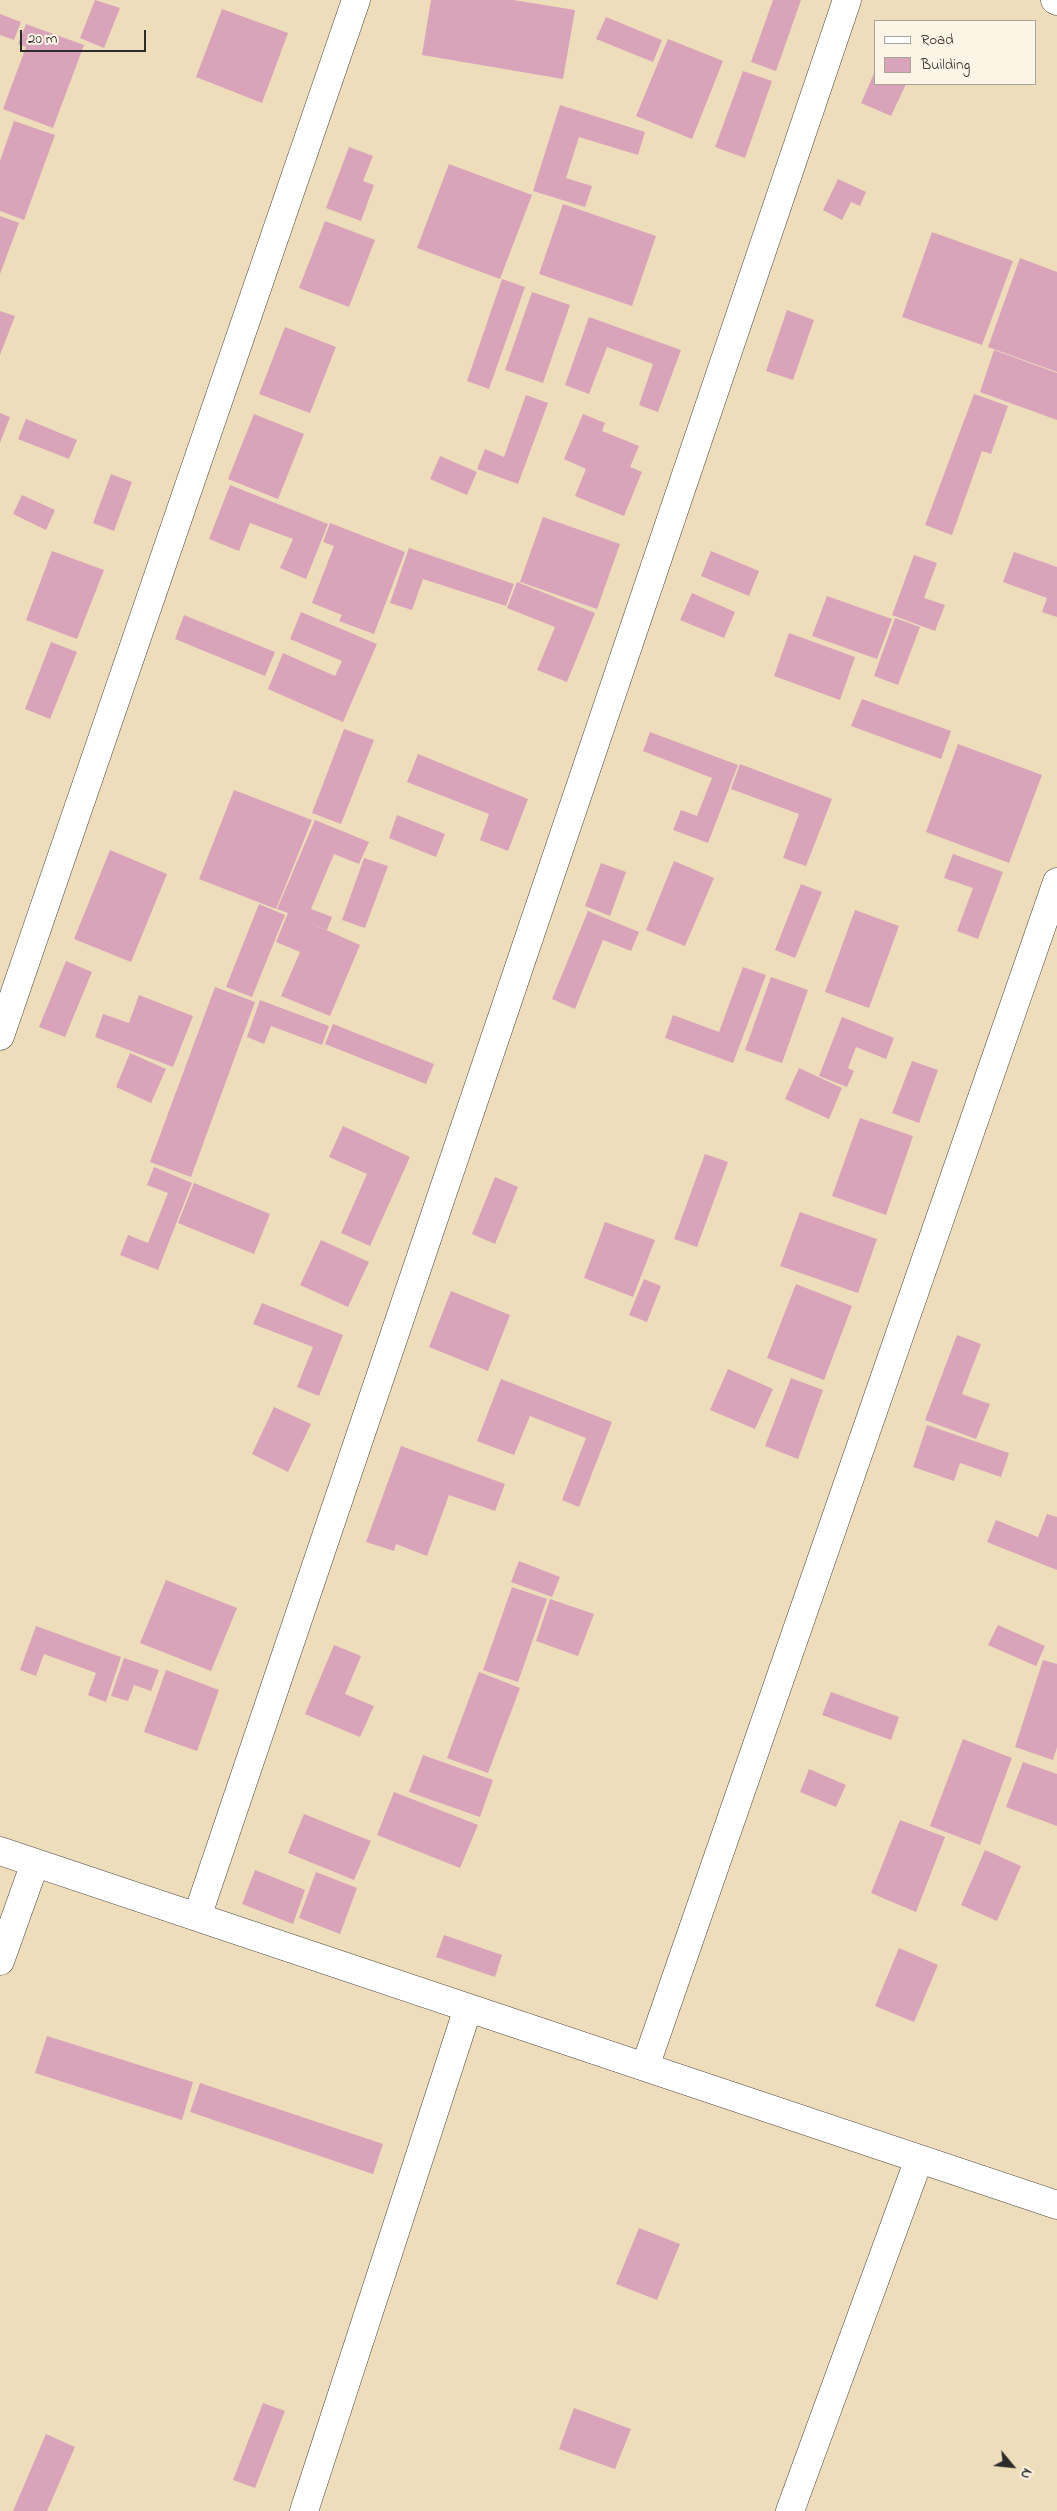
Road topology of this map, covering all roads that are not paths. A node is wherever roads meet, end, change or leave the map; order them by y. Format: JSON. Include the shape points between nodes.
{"nodes":[{"id":1,"x":356,"y":0,"type":"edge"},
{"id":2,"x":847,"y":0,"type":"edge"},
{"id":3,"x":1057,"y":882,"type":"edge"},
{"id":4,"x":0,"y":1036,"type":"edge"},
{"id":5,"x":0,"y":1851,"type":"edge"},
{"id":6,"x":35,"y":1863,"type":"junction"},
{"id":7,"x":197,"y":1917,"type":"junction"},
{"id":8,"x":0,"y":1961,"type":"edge"},
{"id":9,"x":468,"y":2008,"type":"junction"},
{"id":10,"x":645,"y":2067,"type":"junction"},
{"id":11,"x":919,"y":2159,"type":"junction"},
{"id":12,"x":1057,"y":2205,"type":"edge"},
{"id":13,"x":304,"y":2511,"type":"edge"},
{"id":14,"x":790,"y":2511,"type":"edge"}],
"edges":[{"from":1,"to":4,"type":"street"},
{"from":2,"to":7,"type":"street"},
{"from":3,"to":10,"type":"street"},
{"from":5,"to":6,"type":"street"},
{"from":6,"to":7,"type":"street"},
{"from":6,"to":8,"type":"street"},
{"from":7,"to":9,"type":"street"},
{"from":9,"to":10,"type":"street"},
{"from":9,"to":13,"type":"street"},
{"from":10,"to":11,"type":"street"},
{"from":11,"to":12,"type":"street"},
{"from":11,"to":14,"type":"street"}]}
